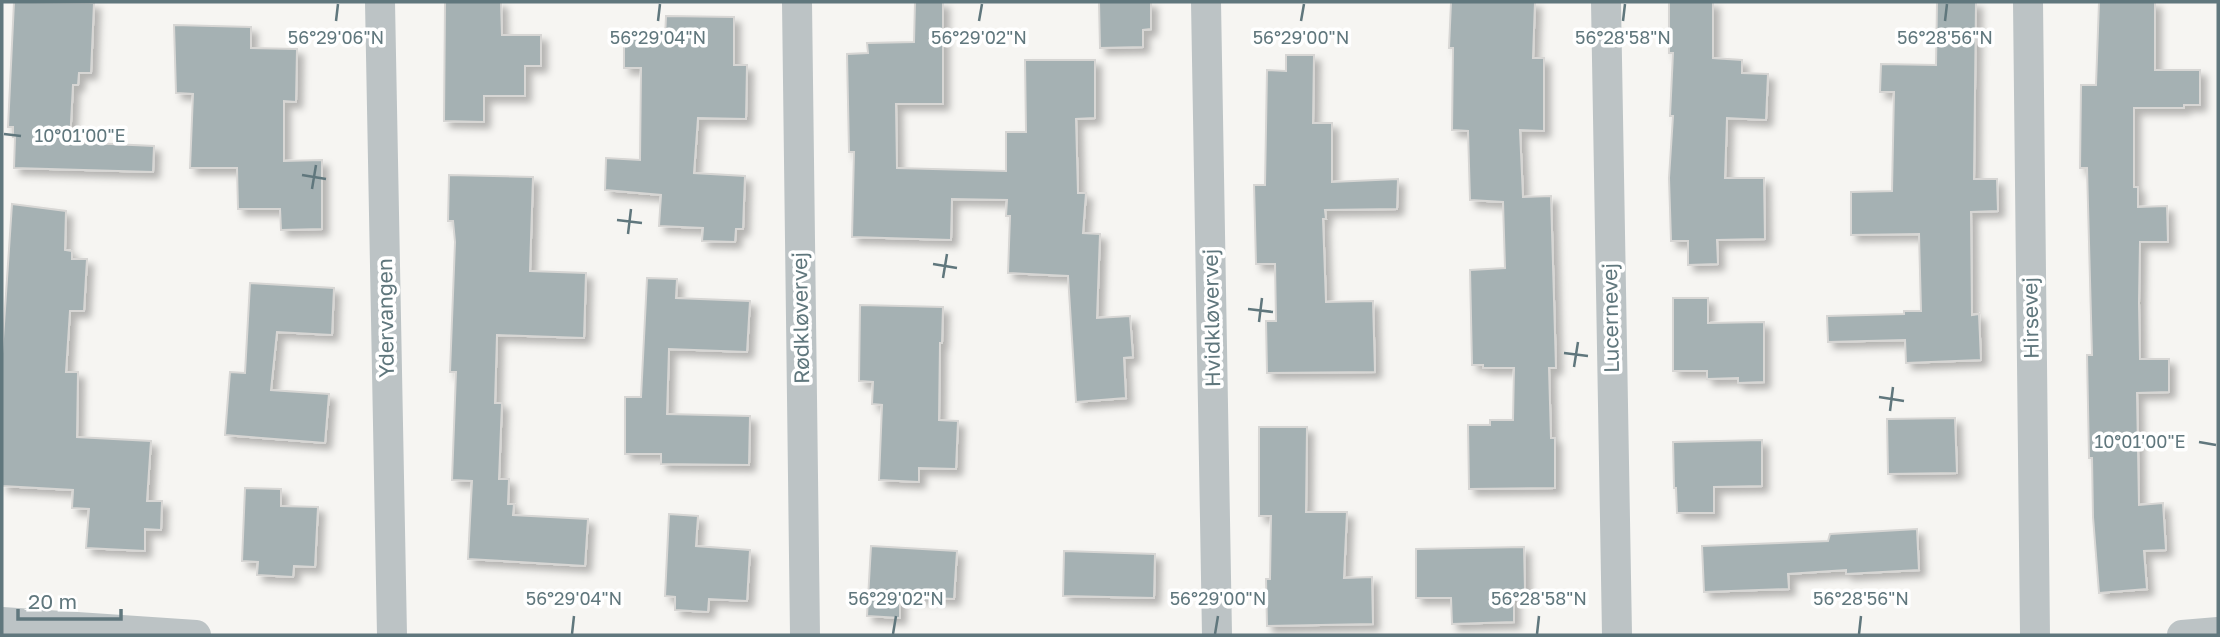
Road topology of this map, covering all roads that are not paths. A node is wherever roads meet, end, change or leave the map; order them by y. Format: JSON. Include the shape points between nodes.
{"nodes":[{"id":1,"x":380,"y":2,"type":"edge"},
{"id":2,"x":797,"y":2,"type":"edge"},
{"id":3,"x":1206,"y":2,"type":"edge"},
{"id":4,"x":1606,"y":2,"type":"edge"},
{"id":5,"x":2028,"y":2,"type":"edge"},
{"id":6,"x":2,"y":622,"type":"edge"},
{"id":7,"x":2218,"y":632,"type":"edge"},
{"id":8,"x":196,"y":635,"type":"edge"},
{"id":9,"x":392,"y":635,"type":"edge"},
{"id":10,"x":805,"y":635,"type":"edge"},
{"id":11,"x":1217,"y":635,"type":"edge"},
{"id":12,"x":1617,"y":635,"type":"edge"},
{"id":13,"x":2035,"y":635,"type":"edge"},
{"id":14,"x":2182,"y":635,"type":"edge"}],
"edges":[{"from":1,"to":9,"type":"street","name":"Ydervangen"},
{"from":2,"to":10,"type":"street","name":"Rødkløvervej"},
{"from":3,"to":11,"type":"street","name":"Hvidkløvervej"},
{"from":4,"to":12,"type":"street","name":"Lucernevej"},
{"from":5,"to":13,"type":"street","name":"Hirsevej"},
{"from":6,"to":8,"type":"street"},
{"from":7,"to":14,"type":"street"}]}
